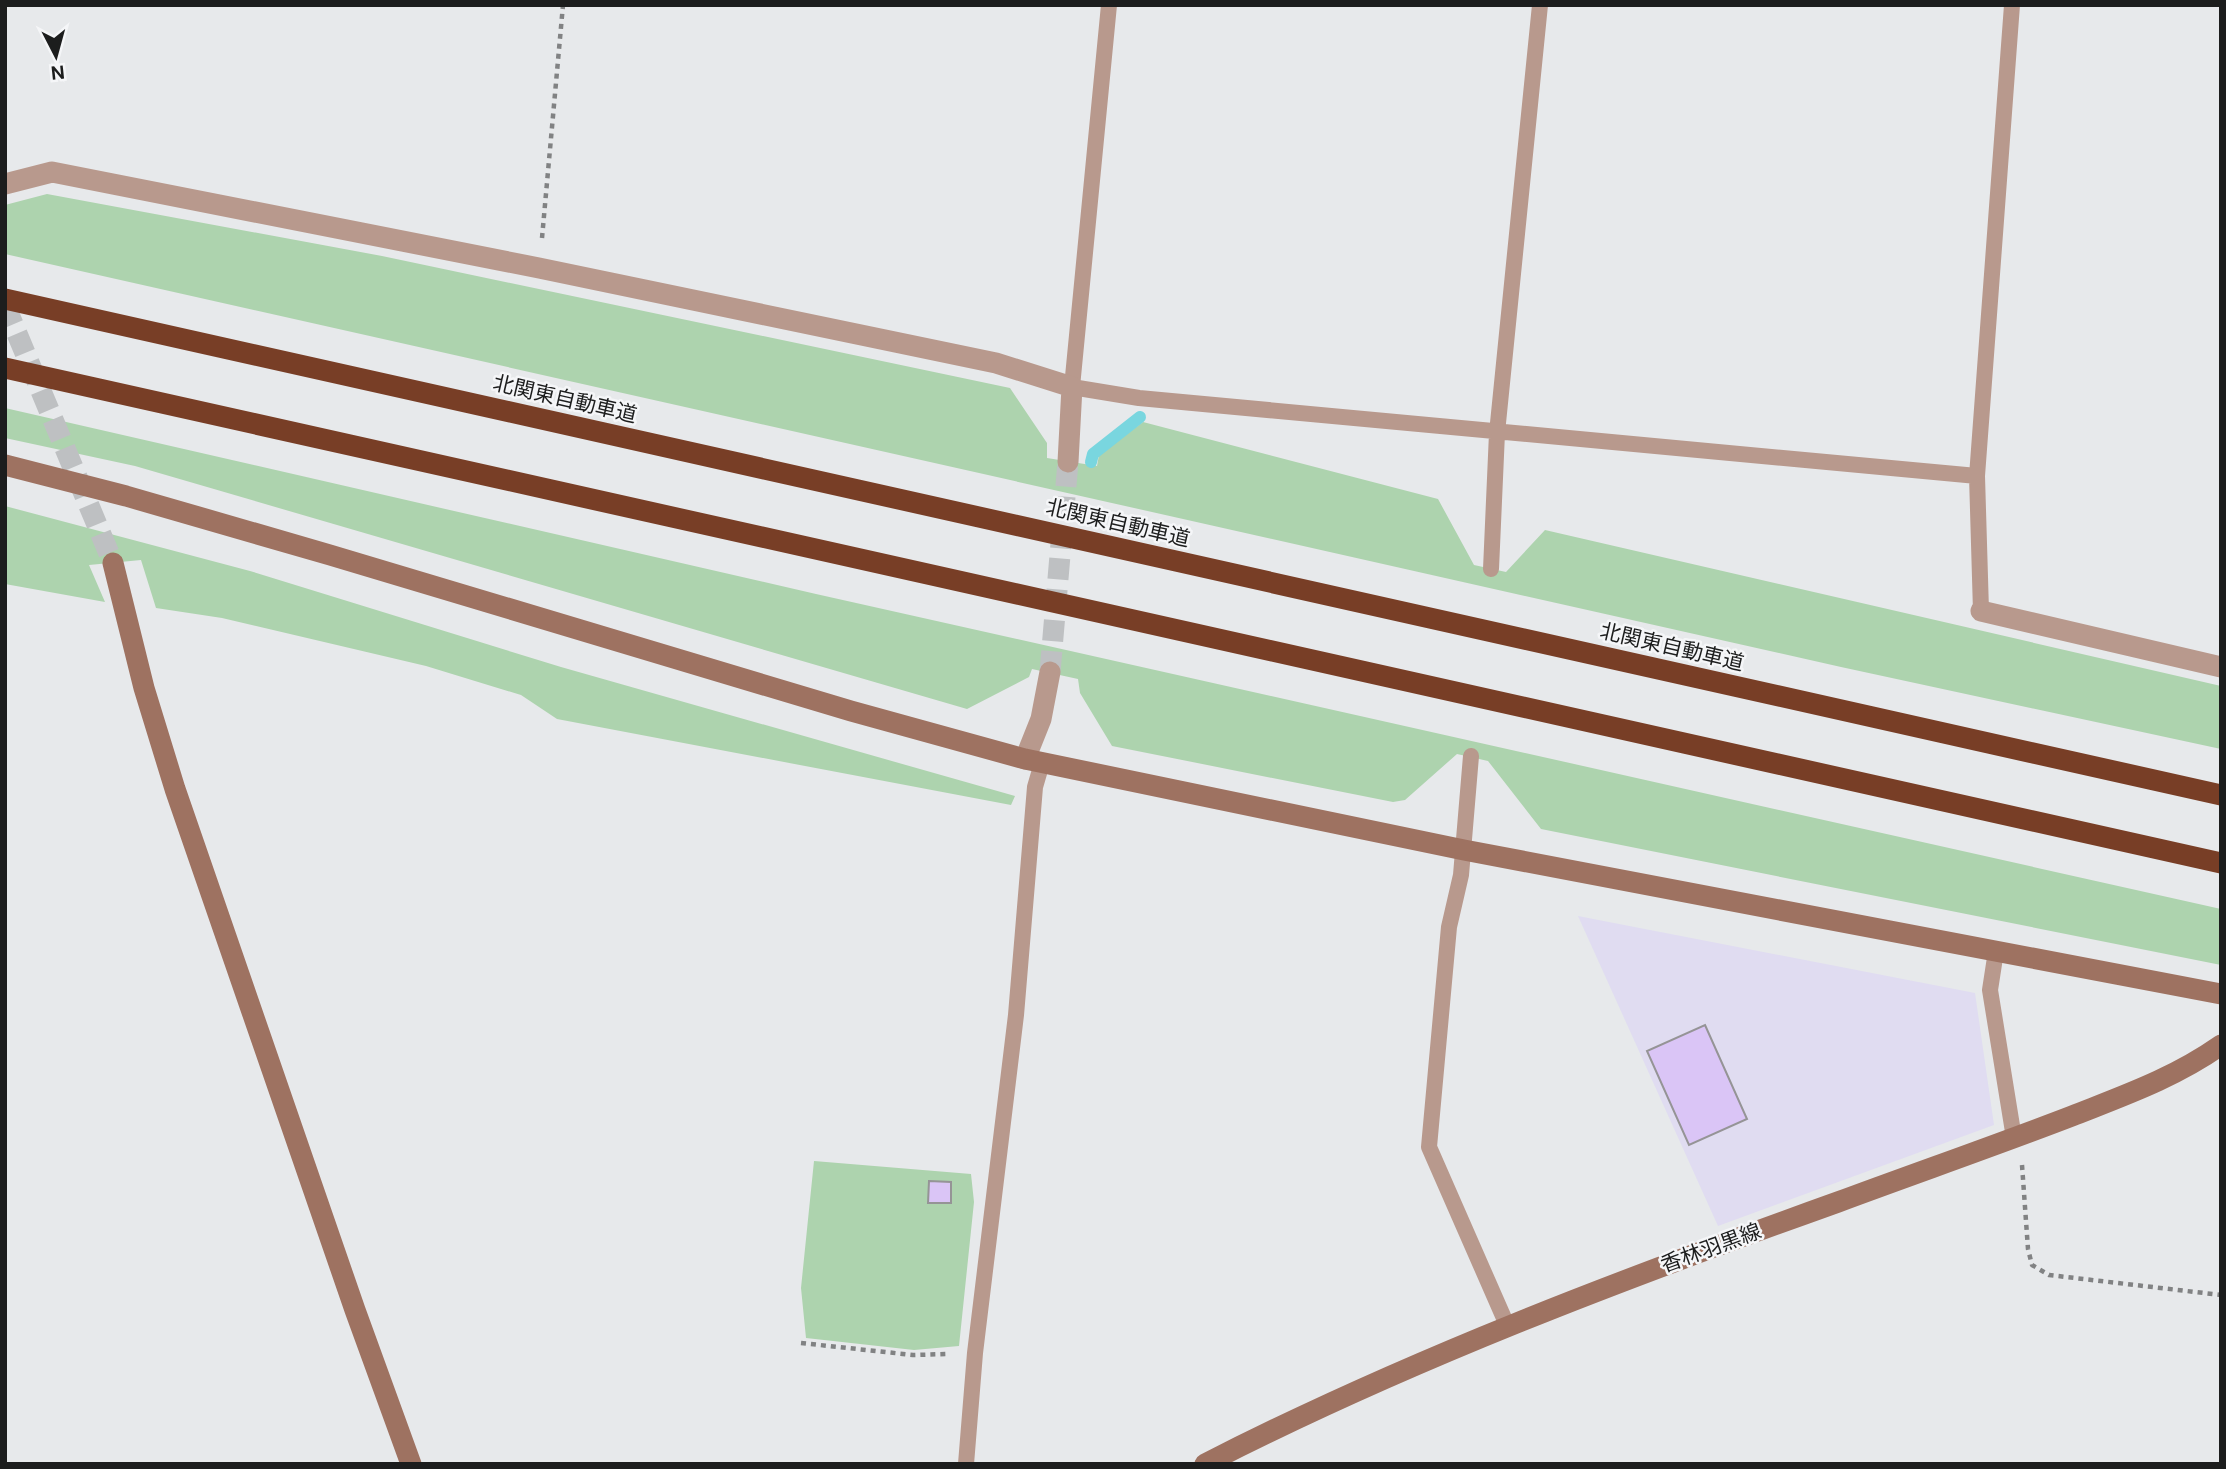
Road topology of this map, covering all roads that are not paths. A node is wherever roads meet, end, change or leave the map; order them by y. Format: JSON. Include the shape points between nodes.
{"nodes":[{"id":1,"x":1109,"y":5,"type":"edge"},
{"id":2,"x":1541,"y":5,"type":"edge"},
{"id":3,"x":2012,"y":5,"type":"edge"},
{"id":4,"x":5,"y":184,"type":"edge"},
{"id":5,"x":5,"y":299,"type":"edge"},
{"id":6,"x":5,"y":368,"type":"edge"},
{"id":7,"x":1072,"y":387,"type":"junction"},
{"id":8,"x":1497,"y":433,"type":"junction"},
{"id":9,"x":1068,"y":462,"type":"tunnel mouth"},
{"id":10,"x":5,"y":465,"type":"edge"},
{"id":11,"x":1977,"y":476,"type":"junction"},
{"id":12,"x":113,"y":563,"type":"tunnel mouth"},
{"id":13,"x":1491,"y":569,"type":"dead end"},
{"id":14,"x":1981,"y":611,"type":"joint"},
{"id":15,"x":2221,"y":667,"type":"edge"},
{"id":16,"x":1050,"y":672,"type":"tunnel mouth"},
{"id":17,"x":1471,"y":756,"type":"dead end"},
{"id":18,"x":1034,"y":761,"type":"junction"},
{"id":19,"x":2221,"y":795,"type":"edge"},
{"id":20,"x":1464,"y":850,"type":"junction"},
{"id":21,"x":2221,"y":863,"type":"edge"},
{"id":22,"x":1996,"y":951,"type":"junction"},
{"id":23,"x":2221,"y":994,"type":"edge"},
{"id":24,"x":2221,"y":1045,"type":"edge"},
{"id":25,"x":2014,"y":1138,"type":"junction"},
{"id":26,"x":1507,"y":1325,"type":"junction"},
{"id":27,"x":411,"y":1464,"type":"edge"},
{"id":28,"x":967,"y":1464,"type":"edge"},
{"id":29,"x":1205,"y":1464,"type":"edge"}],
"edges":[{"from":1,"to":7,"type":"lane"},
{"from":2,"to":8,"type":"lane"},
{"from":3,"to":11,"type":"lane"},
{"from":4,"to":7,"type":"street","via":[[52,172],[996,363]]},
{"from":5,"to":19,"type":"highway","name":"北関東自動車道"},
{"from":6,"to":21,"type":"highway"},
{"from":7,"to":8,"type":"lane","via":[[1139,398]]},
{"from":7,"to":9,"type":"street"},
{"from":8,"to":11,"type":"lane"},
{"from":8,"to":13,"type":"lane"},
{"from":10,"to":18,"type":"street","via":[[126,496]]},
{"from":11,"to":14,"type":"lane"},
{"from":12,"to":27,"type":"street","via":[[175,789]]},
{"from":14,"to":15,"type":"street"},
{"from":16,"to":18,"type":"street"},
{"from":17,"to":20,"type":"lane"},
{"from":18,"to":20,"type":"street"},
{"from":18,"to":28,"type":"lane","via":[[1016,1015],[975,1353]]},
{"from":20,"to":22,"type":"street"},
{"from":20,"to":26,"type":"lane","via":[[1449,927],[1429,1147]]},
{"from":22,"to":23,"type":"street"},
{"from":22,"to":25,"type":"lane","via":[[1990,990]]},
{"from":24,"to":25,"type":"street","name":"香林羽黒線","via":[[2176,1074]]},
{"from":25,"to":26,"type":"street","name":"香林羽黒線"},
{"from":26,"to":29,"type":"street","name":"香林羽黒線"}]}
